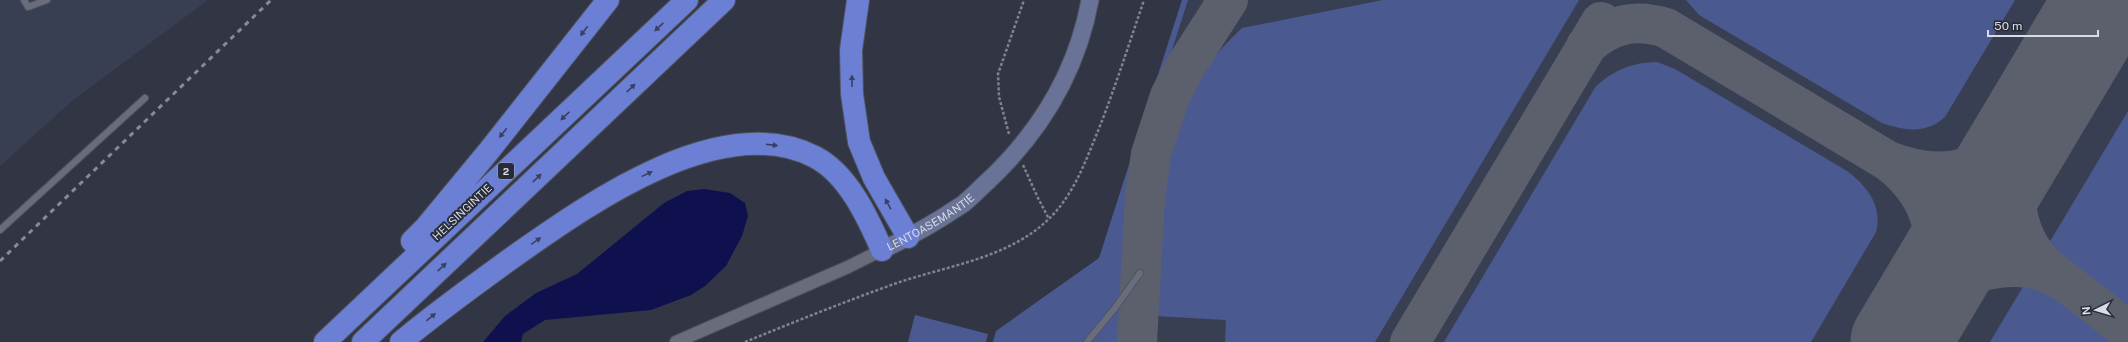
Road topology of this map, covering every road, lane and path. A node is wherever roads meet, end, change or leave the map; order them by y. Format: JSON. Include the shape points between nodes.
{"nodes":[{"id":1,"x":24,"y":0,"type":"edge"},
{"id":2,"x":47,"y":0,"type":"edge"},
{"id":3,"x":608,"y":0,"type":"edge"},
{"id":4,"x":688,"y":0,"type":"edge"},
{"id":5,"x":724,"y":0,"type":"edge"},
{"id":6,"x":858,"y":0,"type":"edge"},
{"id":7,"x":1024,"y":0,"type":"edge"},
{"id":8,"x":1090,"y":0,"type":"edge"},
{"id":9,"x":1144,"y":0,"type":"edge"},
{"id":10,"x":145,"y":98,"type":"dead end"},
{"id":11,"x":1009,"y":134,"type":"dead end"},
{"id":12,"x":1022,"y":163,"type":"dead end"},
{"id":13,"x":1050,"y":218,"type":"junction"},
{"id":14,"x":0,"y":230,"type":"edge"},
{"id":15,"x":908,"y":238,"type":"junction"},
{"id":16,"x":882,"y":250,"type":"junction"},
{"id":17,"x":1140,"y":273,"type":"dead end"},
{"id":18,"x":325,"y":342,"type":"edge"},
{"id":19,"x":363,"y":342,"type":"edge"},
{"id":20,"x":401,"y":342,"type":"edge"},
{"id":21,"x":676,"y":342,"type":"edge"},
{"id":22,"x":745,"y":342,"type":"edge"},
{"id":23,"x":1087,"y":342,"type":"edge"}],
"edges":[{"from":1,"to":2,"type":"lane","via":[[28,7]]},
{"from":3,"to":18,"type":"highway","one_way":true,"via":[[426,227],[374,279]]},
{"from":4,"to":18,"type":"highway","name":"HELSINGINTIE","number":"2","one_way":true},
{"from":19,"to":5,"type":"highway","number":"2","one_way":true},
{"from":15,"to":6,"type":"highway","one_way":true,"via":[[874,178],[859,142],[852,94],[851,50]]},
{"from":7,"to":11,"type":"path","via":[[998,74],[998,97]]},
{"from":8,"to":15,"type":"main road","name":"LENTOASEMANTIE","via":[[1077,50],[1063,84],[1043,118],[1004,166],[964,203]]},
{"from":9,"to":13,"type":"path","via":[[1114,89],[1080,176],[1064,202]]},
{"from":10,"to":14,"type":"lane"},
{"from":12,"to":13,"type":"path"},
{"from":13,"to":22,"type":"path","via":[[1035,232],[1010,247],[896,284]]},
{"from":15,"to":16,"type":"main road","name":"LENTOASEMANTIE"},
{"from":20,"to":16,"type":"highway","one_way":true,"via":[[448,304],[560,224],[612,191],[661,167],[726,147],[749,143],[774,144],[816,157],[851,190]]},
{"from":16,"to":21,"type":"street","name":"LENTOASEMANTIE"},
{"from":17,"to":23,"type":"lane"}]}
